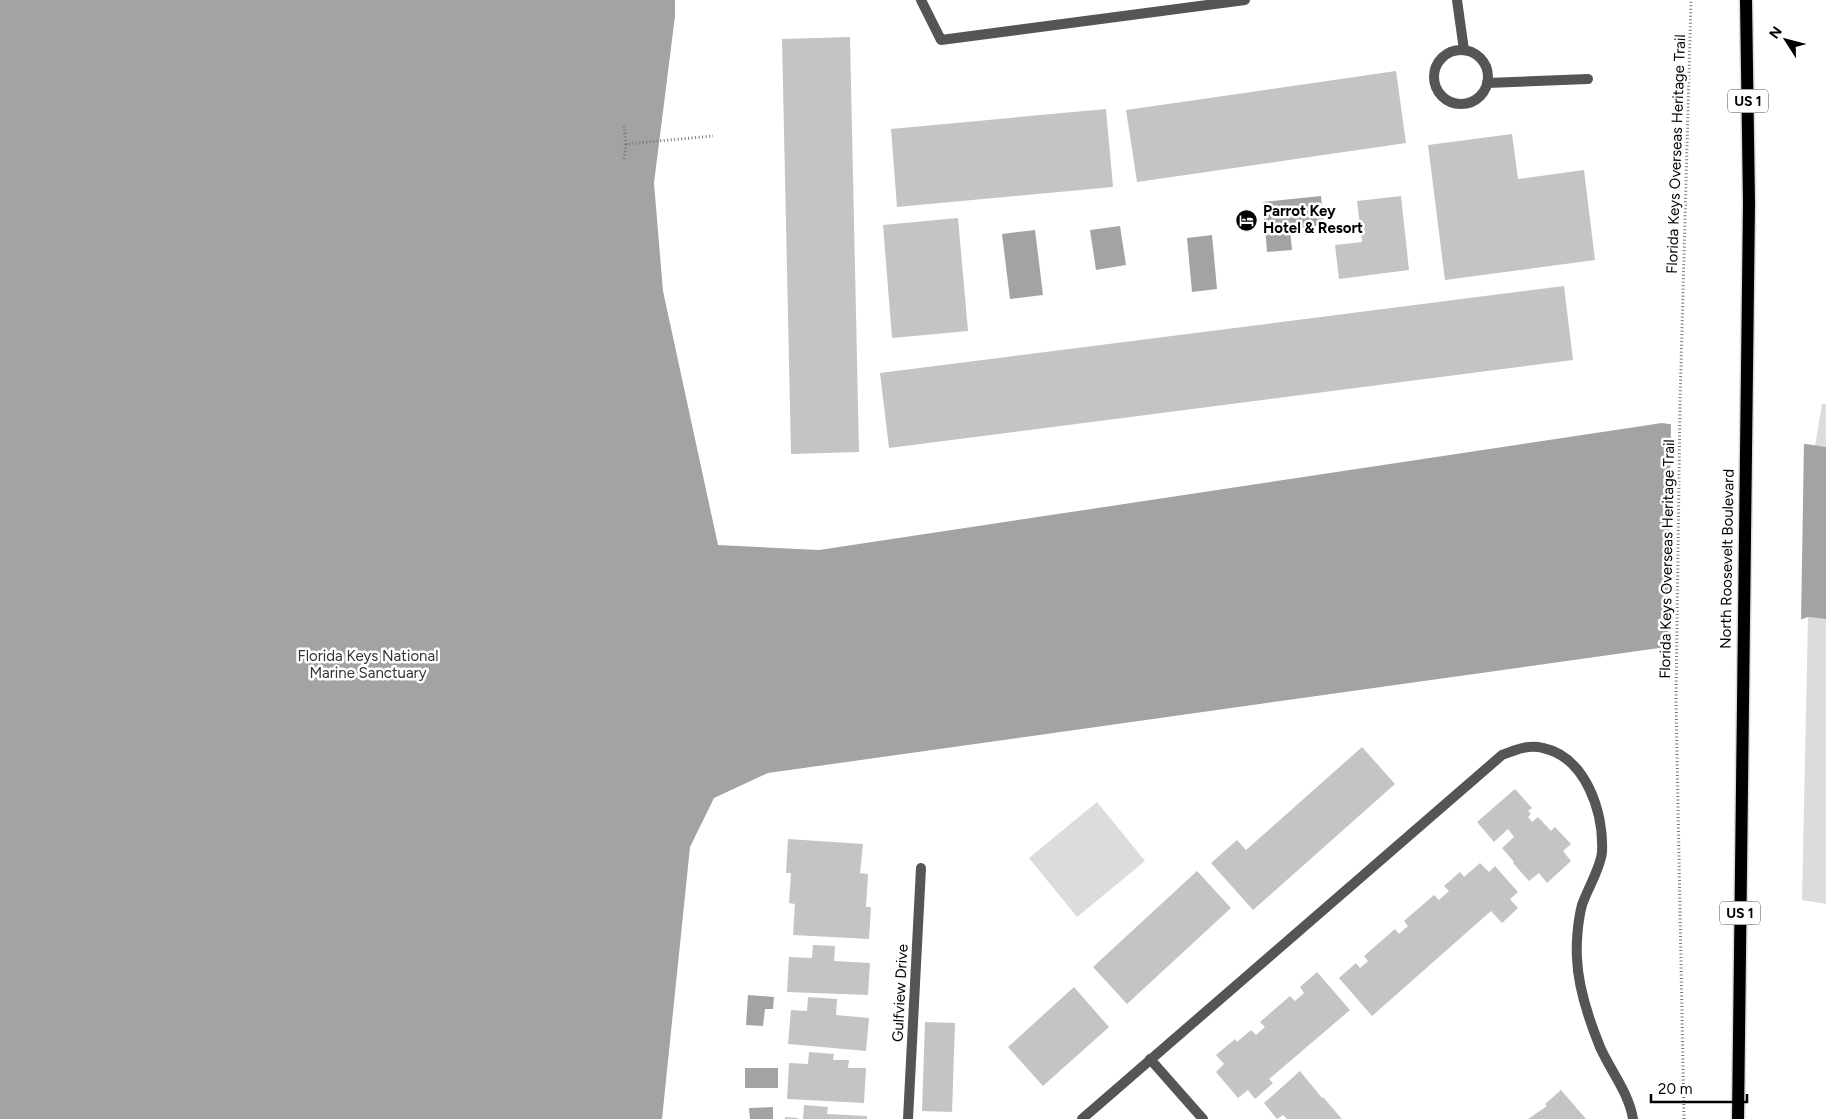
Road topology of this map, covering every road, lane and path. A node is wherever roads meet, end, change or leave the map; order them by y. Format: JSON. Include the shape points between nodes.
{"nodes":[{"id":1,"x":921,"y":0,"type":"edge"},
{"id":2,"x":1245,"y":0,"type":"edge"},
{"id":3,"x":1457,"y":0,"type":"edge"},
{"id":4,"x":1691,"y":0,"type":"edge"},
{"id":5,"x":1746,"y":0,"type":"edge"},
{"id":6,"x":1464,"y":50,"type":"junction"},
{"id":7,"x":1588,"y":79,"type":"dead end"},
{"id":8,"x":1487,"y":83,"type":"junction"},
{"id":9,"x":624,"y":126,"type":"dead end"},
{"id":10,"x":713,"y":136,"type":"dead end"},
{"id":11,"x":626,"y":144,"type":"junction"},
{"id":12,"x":624,"y":159,"type":"dead end"},
{"id":13,"x":921,"y":868,"type":"dead end"},
{"id":14,"x":1150,"y":1060,"type":"junction"},
{"id":15,"x":908,"y":1119,"type":"edge"},
{"id":16,"x":1082,"y":1119,"type":"edge"},
{"id":17,"x":1203,"y":1119,"type":"edge"},
{"id":18,"x":1633,"y":1119,"type":"edge"},
{"id":19,"x":1684,"y":1119,"type":"edge"},
{"id":20,"x":1738,"y":1119,"type":"edge"}],
"edges":[{"from":1,"to":2,"type":"street","via":[[940,40]]},
{"from":3,"to":6,"type":"street"},
{"from":4,"to":19,"type":"path","name":"Florida Keys Overseas Heritage Trail","via":[[1676,701]]},
{"from":5,"to":20,"type":"main road","name":"North Roosevelt Boulevard","number":"US 1","via":[[1749,203]]},
{"from":6,"to":8,"type":"street","via":[[1480,58],[1488,74]]},
{"from":6,"to":8,"type":"street","via":[[1455,51],[1440,60],[1434,76],[1439,93],[1452,103],[1470,103],[1484,92]]},
{"from":7,"to":8,"type":"street"},
{"from":9,"to":11,"type":"path"},
{"from":10,"to":11,"type":"path"},
{"from":11,"to":12,"type":"path"},
{"from":13,"to":15,"type":"street","name":"Gulfview Drive"},
{"from":14,"to":16,"type":"street"},
{"from":14,"to":17,"type":"street"},
{"from":14,"to":18,"type":"street","via":[[1502,755],[1522,748],[1542,747],[1564,757],[1586,780],[1599,812],[1602,854],[1582,907],[1576,958],[1584,1001]]}]}
